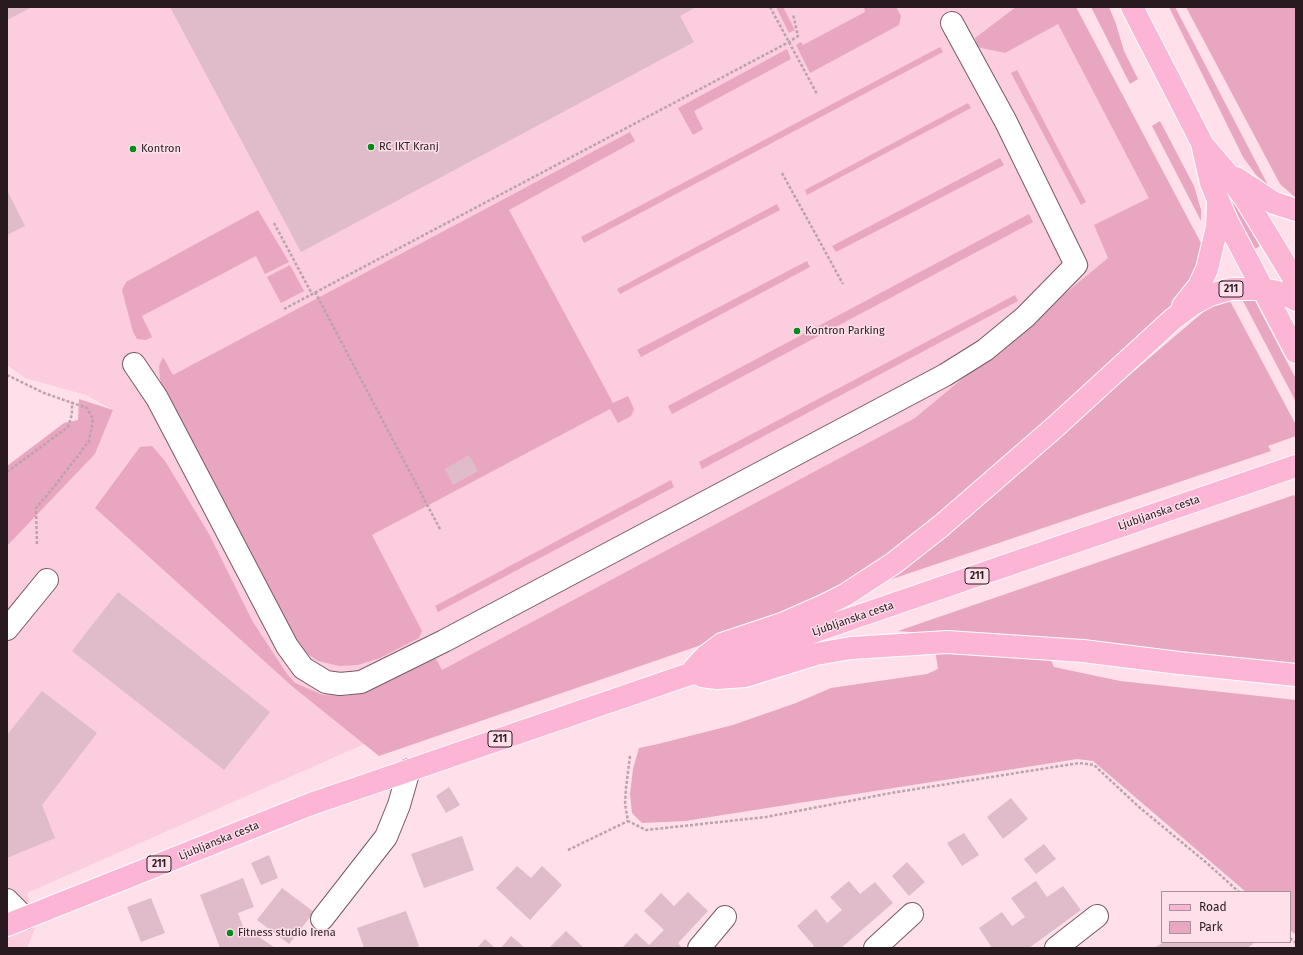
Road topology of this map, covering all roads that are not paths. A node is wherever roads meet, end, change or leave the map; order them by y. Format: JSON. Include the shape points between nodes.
{"nodes":[{"id":1,"x":1132,"y":7,"type":"edge"},
{"id":2,"x":952,"y":23,"type":"dead end"},
{"id":3,"x":1203,"y":145,"type":"junction"},
{"id":4,"x":1226,"y":172,"type":"junction"},
{"id":5,"x":1218,"y":199,"type":"junction"},
{"id":6,"x":1296,"y":210,"type":"edge"},
{"id":7,"x":1287,"y":282,"type":"edge"},
{"id":8,"x":1173,"y":319,"type":"junction"},
{"id":9,"x":1296,"y":352,"type":"edge"},
{"id":10,"x":134,"y":364,"type":"dead end"},
{"id":11,"x":1296,"y":466,"type":"edge"},
{"id":12,"x":48,"y":580,"type":"dead end"},
{"id":13,"x":7,"y":629,"type":"edge"},
{"id":14,"x":689,"y":675,"type":"junction"},
{"id":15,"x":1296,"y":675,"type":"edge"},
{"id":16,"x":409,"y":770,"type":"junction"},
{"id":17,"x":7,"y":900,"type":"edge"},
{"id":18,"x":912,"y":914,"type":"dead end"},
{"id":19,"x":1097,"y":916,"type":"dead end"},
{"id":20,"x":725,"y":917,"type":"dead end"},
{"id":21,"x":322,"y":919,"type":"dead end"},
{"id":22,"x":16,"y":921,"type":"edge"},
{"id":23,"x":699,"y":948,"type":"edge"},
{"id":24,"x":875,"y":948,"type":"edge"},
{"id":25,"x":1056,"y":948,"type":"edge"}],
"edges":[{"from":1,"to":3,"type":"main road"},
{"from":2,"to":10,"type":"street","via":[[1006,122],[1076,266],[1025,317],[985,350],[945,375],[444,641],[361,682],[326,682],[303,668],[291,652],[157,398]]},
{"from":3,"to":4,"type":"main road"},
{"from":3,"to":5,"type":"main road","via":[[1211,183]]},
{"from":4,"to":6,"type":"main road","via":[[1274,203]]},
{"from":4,"to":7,"type":"main road","via":[[1246,200]]},
{"from":5,"to":7,"type":"main road","via":[[1242,251]]},
{"from":5,"to":8,"type":"main road","number":"211","via":[[1217,227],[1207,268],[1199,286]]},
{"from":7,"to":8,"type":"main road","number":"211","via":[[1231,289],[1210,295]]},
{"from":7,"to":9,"type":"main road","via":[[1281,324]]},
{"from":8,"to":14,"type":"main road","number":"211","via":[[1043,437],[941,526],[894,563],[825,605],[782,624],[722,644],[706,656]]},
{"from":11,"to":14,"type":"main road","name":"Ljubljanska cesta","number":"211"},
{"from":12,"to":13,"type":"street"},
{"from":14,"to":15,"type":"main road","number":"211","via":[[717,678],[745,676],[816,654],[851,648],[947,642],[1083,651]]},
{"from":14,"to":16,"type":"main road","name":"Ljubljanska cesta","number":"211"},
{"from":16,"to":21,"type":"street","via":[[386,837]]},
{"from":16,"to":22,"type":"main road","name":"Ljubljanska cesta","number":"211","via":[[311,804]]},
{"from":17,"to":22,"type":"street"},
{"from":18,"to":24,"type":"street"},
{"from":19,"to":25,"type":"street"},
{"from":20,"to":23,"type":"street"}]}
